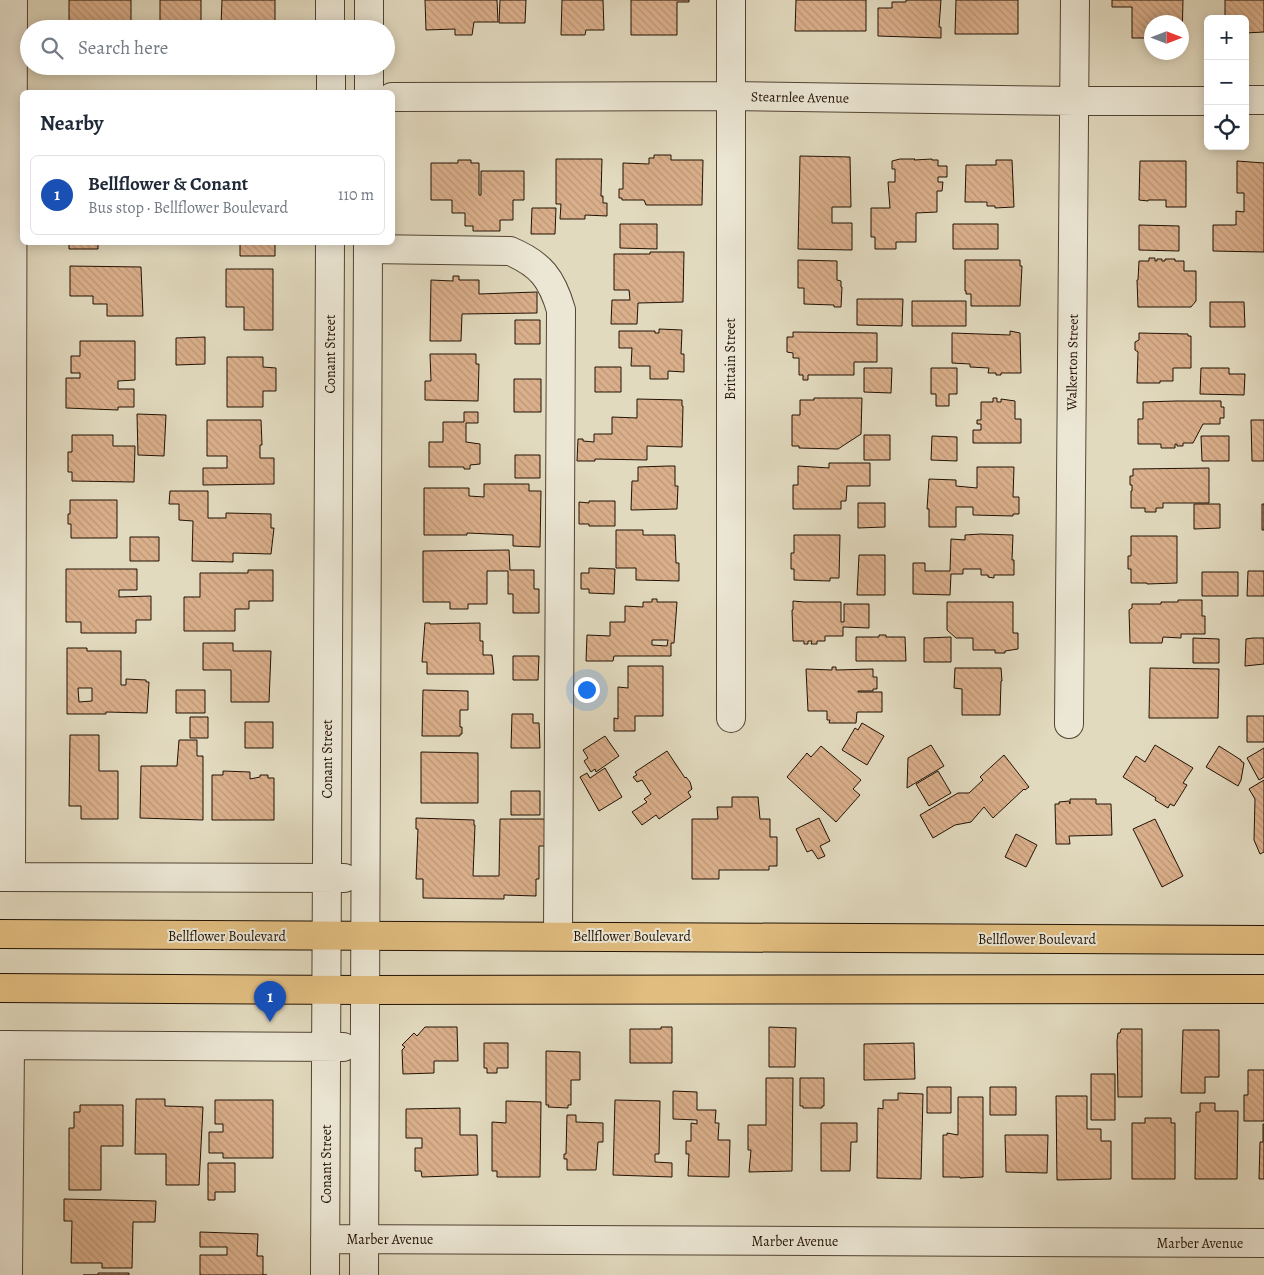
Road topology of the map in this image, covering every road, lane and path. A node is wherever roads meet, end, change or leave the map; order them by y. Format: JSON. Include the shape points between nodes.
{"nodes":[{"id":1,"x":13,"y":0,"type":"edge"},
{"id":2,"x":330,"y":0,"type":"edge"},
{"id":3,"x":369,"y":0,"type":"edge"},
{"id":4,"x":731,"y":0,"type":"edge"},
{"id":5,"x":1075,"y":0,"type":"edge"},
{"id":6,"x":330,"y":20,"type":"edge"},
{"id":7,"x":369,"y":20,"type":"edge"},
{"id":8,"x":330,"y":75,"type":"edge"},
{"id":9,"x":369,"y":75,"type":"edge"},
{"id":10,"x":331,"y":90,"type":"edge"},
{"id":11,"x":369,"y":90,"type":"edge"},
{"id":12,"x":12,"y":95,"type":"edge"},
{"id":13,"x":730,"y":96,"type":"junction"},
{"id":14,"x":395,"y":98,"type":"edge"},
{"id":15,"x":1249,"y":100,"type":"edge"},
{"id":16,"x":1264,"y":100,"type":"edge"},
{"id":17,"x":1075,"y":101,"type":"junction"},
{"id":18,"x":1204,"y":101,"type":"edge"},
{"id":19,"x":330,"y":245,"type":"edge"},
{"id":20,"x":368,"y":246,"type":"edge"},
{"id":21,"x":731,"y":718,"type":"dead end"},
{"id":22,"x":1069,"y":724,"type":"dead end"},
{"id":23,"x":6,"y":877,"type":"edge"},
{"id":24,"x":327,"y":878,"type":"junction"},
{"id":25,"x":366,"y":878,"type":"junction"},
{"id":26,"x":0,"y":934,"type":"edge"},
{"id":27,"x":327,"y":936,"type":"junction"},
{"id":28,"x":366,"y":936,"type":"junction"},
{"id":29,"x":558,"y":936,"type":"junction"},
{"id":30,"x":1264,"y":940,"type":"edge"},
{"id":31,"x":0,"y":988,"type":"edge"},
{"id":32,"x":1264,"y":989,"type":"edge"},
{"id":33,"x":326,"y":990,"type":"junction"},
{"id":34,"x":366,"y":990,"type":"junction"},
{"id":35,"x":5,"y":1045,"type":"edge"},
{"id":36,"x":326,"y":1047,"type":"junction"},
{"id":37,"x":366,"y":1047,"type":"junction"},
{"id":38,"x":325,"y":1239,"type":"junction"},
{"id":39,"x":365,"y":1239,"type":"junction"},
{"id":40,"x":1264,"y":1243,"type":"edge"},
{"id":41,"x":8,"y":1275,"type":"edge"},
{"id":42,"x":325,"y":1275,"type":"edge"},
{"id":43,"x":364,"y":1275,"type":"edge"}],
"edges":[{"from":1,"to":12,"type":"street"},
{"from":2,"to":6,"type":"street"},
{"from":3,"to":7,"type":"street"},
{"from":4,"to":13,"type":"street","name":"Brittain Street"},
{"from":5,"to":17,"type":"street","name":"Walkerton Street"},
{"from":8,"to":10,"type":"street"},
{"from":9,"to":11,"type":"street"},
{"from":12,"to":23,"type":"street"},
{"from":13,"to":14,"type":"street","name":"Stearnlee Avenue"},
{"from":13,"to":17,"type":"street","name":"Stearnlee Avenue"},
{"from":13,"to":21,"type":"street","name":"Brittain Street"},
{"from":15,"to":16,"type":"street"},
{"from":17,"to":18,"type":"street","name":"Stearnlee Avenue"},
{"from":17,"to":22,"type":"street","name":"Walkerton Street"},
{"from":19,"to":24,"type":"street","name":"Conant Street"},
{"from":20,"to":25,"type":"street"},
{"from":20,"to":29,"type":"street","via":[[510,251],[528,258],[542,273],[554,288],[561,310]]},
{"from":23,"to":24,"type":"street"},
{"from":24,"to":25,"type":"street"},
{"from":24,"to":27,"type":"street","name":"Conant Street"},
{"from":25,"to":28,"type":"street"},
{"from":26,"to":27,"type":"main road","name":"Bellflower Boulevard"},
{"from":27,"to":28,"type":"main road","name":"Bellflower Boulevard"},
{"from":27,"to":33,"type":"street","name":"Conant Street"},
{"from":28,"to":29,"type":"main road","name":"Bellflower Boulevard"},
{"from":28,"to":34,"type":"street"},
{"from":29,"to":30,"type":"main road","name":"Bellflower Boulevard"},
{"from":31,"to":33,"type":"main road"},
{"from":32,"to":34,"type":"main road"},
{"from":33,"to":34,"type":"main road"},
{"from":33,"to":36,"type":"street","name":"Conant Street"},
{"from":34,"to":37,"type":"street"},
{"from":35,"to":36,"type":"street"},
{"from":35,"to":41,"type":"street"},
{"from":36,"to":37,"type":"street"},
{"from":36,"to":38,"type":"street","name":"Conant Street"},
{"from":37,"to":39,"type":"street"},
{"from":38,"to":39,"type":"street","name":"Marber Avenue"},
{"from":38,"to":42,"type":"street","name":"Conant Street"},
{"from":39,"to":40,"type":"street","name":"Marber Avenue"},
{"from":39,"to":43,"type":"street"}]}
